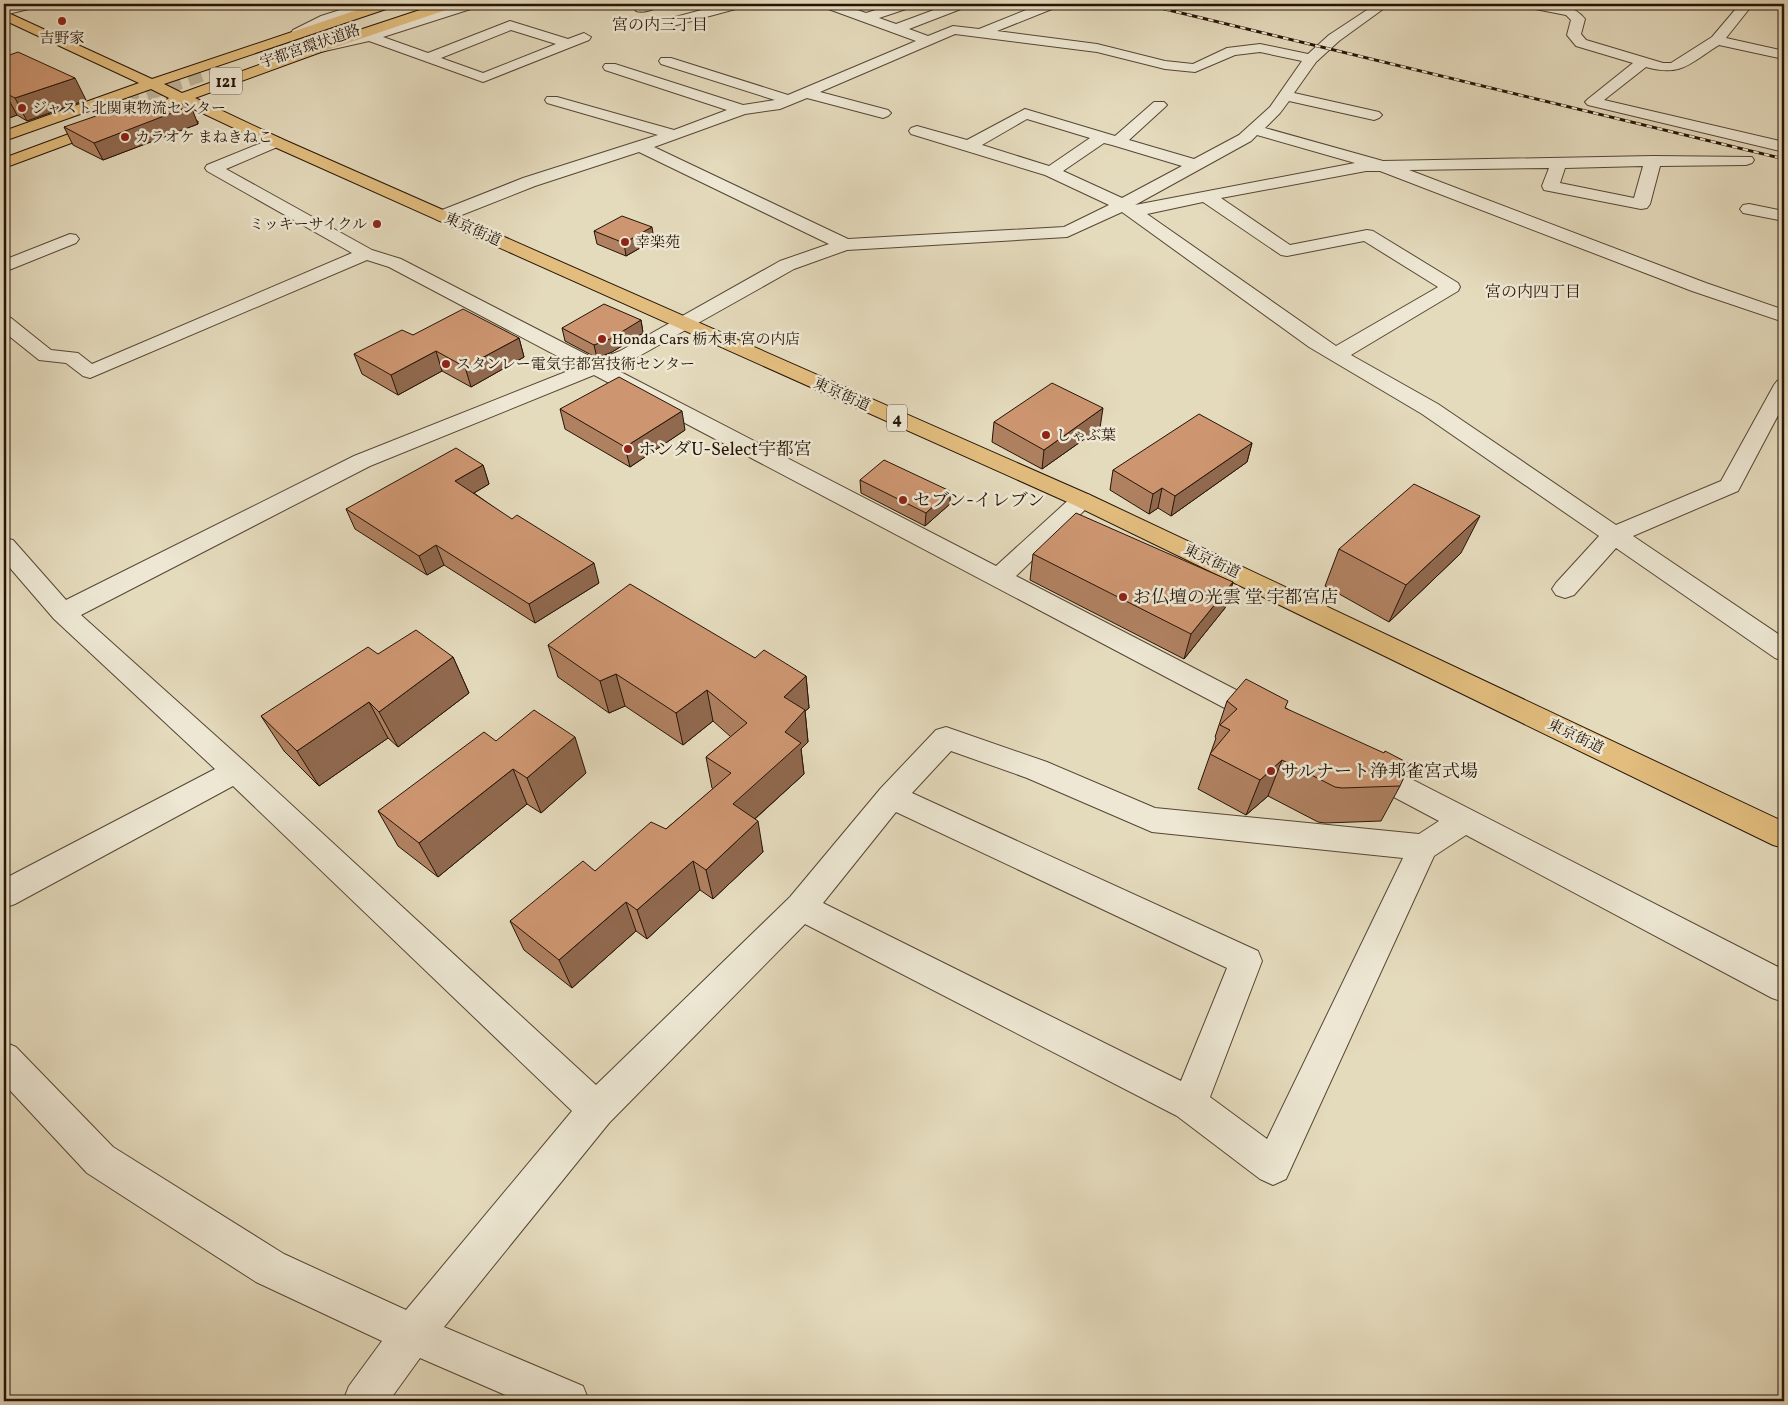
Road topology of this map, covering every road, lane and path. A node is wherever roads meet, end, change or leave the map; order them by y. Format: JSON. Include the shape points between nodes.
{"nodes":[{"id":1,"x":32,"y":4,"type":"edge"},
{"id":2,"x":371,"y":4,"type":"edge"},
{"id":3,"x":387,"y":4,"type":"edge"},
{"id":4,"x":410,"y":4,"type":"edge"},
{"id":5,"x":433,"y":4,"type":"edge"},
{"id":6,"x":450,"y":4,"type":"edge"},
{"id":7,"x":472,"y":4,"type":"edge"},
{"id":8,"x":654,"y":4,"type":"edge"},
{"id":9,"x":738,"y":4,"type":"edge"},
{"id":10,"x":828,"y":4,"type":"edge"},
{"id":11,"x":907,"y":4,"type":"edge"},
{"id":12,"x":961,"y":4,"type":"edge"},
{"id":13,"x":1052,"y":4,"type":"edge"},
{"id":14,"x":1384,"y":4,"type":"edge"},
{"id":15,"x":1530,"y":4,"type":"edge"},
{"id":16,"x":1747,"y":4,"type":"edge"},
{"id":17,"x":640,"y":8,"type":"dead end"},
{"id":18,"x":4,"y":11,"type":"edge"},
{"id":19,"x":4,"y":15,"type":"edge"},
{"id":20,"x":429,"y":18,"type":"junction"},
{"id":21,"x":866,"y":18,"type":"junction"},
{"id":22,"x":673,"y":22,"type":"dead end"},
{"id":23,"x":448,"y":24,"type":"dead end"},
{"id":24,"x":467,"y":29,"type":"dead end"},
{"id":25,"x":896,"y":29,"type":"junction"},
{"id":26,"x":298,"y":33,"type":"junction"},
{"id":27,"x":980,"y":34,"type":"junction"},
{"id":28,"x":485,"y":35,"type":"junction"},
{"id":29,"x":370,"y":37,"type":"junction"},
{"id":30,"x":584,"y":37,"type":"dead end"},
{"id":31,"x":927,"y":40,"type":"junction"},
{"id":32,"x":1717,"y":40,"type":"junction"},
{"id":33,"x":568,"y":43,"type":"junction"},
{"id":34,"x":316,"y":49,"type":"junction"},
{"id":35,"x":1784,"y":55,"type":"edge"},
{"id":36,"x":428,"y":58,"type":"junction"},
{"id":37,"x":1311,"y":59,"type":"junction"},
{"id":38,"x":666,"y":61,"type":"dead end"},
{"id":39,"x":1642,"y":62,"type":"junction"},
{"id":40,"x":610,"y":67,"type":"dead end"},
{"id":41,"x":151,"y":84,"type":"junction"},
{"id":42,"x":805,"y":93,"type":"junction"},
{"id":43,"x":1285,"y":96,"type":"junction"},
{"id":44,"x":552,"y":100,"type":"dead end"},
{"id":45,"x":789,"y":100,"type":"junction"},
{"id":46,"x":171,"y":101,"type":"junction"},
{"id":47,"x":1159,"y":105,"type":"dead end"},
{"id":48,"x":742,"y":110,"type":"junction"},
{"id":49,"x":883,"y":113,"type":"dead end"},
{"id":50,"x":112,"y":114,"type":"junction"},
{"id":51,"x":1374,"y":115,"type":"dead end"},
{"id":52,"x":1255,"y":130,"type":"junction"},
{"id":53,"x":916,"y":131,"type":"dead end"},
{"id":54,"x":675,"y":135,"type":"junction"},
{"id":55,"x":4,"y":136,"type":"edge"},
{"id":56,"x":1102,"y":137,"type":"junction"},
{"id":57,"x":276,"y":142,"type":"junction"},
{"id":58,"x":1118,"y":142,"type":"junction"},
{"id":59,"x":4,"y":145,"type":"edge"},
{"id":60,"x":640,"y":146,"type":"junction"},
{"id":61,"x":969,"y":146,"type":"junction"},
{"id":62,"x":1784,"y":147,"type":"edge"},
{"id":63,"x":4,"y":154,"type":"edge"},
{"id":64,"x":1746,"y":160,"type":"dead end"},
{"id":65,"x":1653,"y":161,"type":"junction"},
{"id":66,"x":4,"y":163,"type":"edge"},
{"id":67,"x":1559,"y":163,"type":"junction"},
{"id":68,"x":1195,"y":165,"type":"junction"},
{"id":69,"x":1383,"y":166,"type":"junction"},
{"id":70,"x":1051,"y":172,"type":"junction"},
{"id":71,"x":1206,"y":196,"type":"junction"},
{"id":72,"x":1129,"y":209,"type":"junction"},
{"id":73,"x":1749,"y":209,"type":"dead end"},
{"id":74,"x":443,"y":216,"type":"junction"},
{"id":75,"x":1784,"y":216,"type":"edge"},
{"id":76,"x":70,"y":239,"type":"dead end"},
{"id":77,"x":845,"y":245,"type":"junction"},
{"id":78,"x":366,"y":254,"type":"junction"},
{"id":79,"x":4,"y":267,"type":"edge"},
{"id":80,"x":1784,"y":316,"type":"edge"},
{"id":81,"x":4,"y":322,"type":"edge"},
{"id":82,"x":685,"y":324,"type":"junction"},
{"id":83,"x":1336,"y":355,"type":"junction"},
{"id":84,"x":596,"y":368,"type":"junction"},
{"id":85,"x":1784,"y":385,"type":"edge"},
{"id":86,"x":1082,"y":500,"type":"junction"},
{"id":87,"x":1614,"y":535,"type":"junction"},
{"id":88,"x":4,"y":546,"type":"edge"},
{"id":89,"x":998,"y":578,"type":"junction"},
{"id":90,"x":1565,"y":589,"type":"dead end"},
{"id":91,"x":64,"y":613,"type":"junction"},
{"id":92,"x":1784,"y":651,"type":"edge"},
{"id":93,"x":1288,"y":729,"type":"edge"},
{"id":94,"x":1341,"y":756,"type":"edge"},
{"id":95,"x":236,"y":771,"type":"junction"},
{"id":96,"x":891,"y":796,"type":"junction"},
{"id":97,"x":1464,"y":821,"type":"junction"},
{"id":98,"x":1784,"y":836,"type":"edge"},
{"id":99,"x":1423,"y":847,"type":"junction"},
{"id":100,"x":4,"y":894,"type":"edge"},
{"id":101,"x":801,"y":907,"type":"junction"},
{"id":102,"x":1784,"y":987,"type":"edge"},
{"id":103,"x":4,"y":1059,"type":"edge"},
{"id":104,"x":1190,"y":1104,"type":"junction"},
{"id":105,"x":596,"y":1110,"type":"junction"},
{"id":106,"x":412,"y":1334,"type":"junction"},
{"id":107,"x":364,"y":1401,"type":"edge"},
{"id":108,"x":568,"y":1401,"type":"edge"}],
"edges":[{"from":1,"to":18,"type":"street"},
{"from":2,"to":26,"type":"street","via":[[326,19]]},
{"from":3,"to":26,"type":"highway","number":"121"},
{"from":4,"to":5,"type":"highway","name":"宇都宮環状道路","number":"121","via":[[213,75]]},
{"from":6,"to":34,"type":"highway","number":"121"},
{"from":7,"to":20,"type":"street"},
{"from":8,"to":17,"type":"street"},
{"from":9,"to":22,"type":"street"},
{"from":10,"to":21,"type":"street"},
{"from":11,"to":21,"type":"street"},
{"from":12,"to":25,"type":"street"},
{"from":13,"to":27,"type":"street"},
{"from":14,"to":37,"type":"street","via":[[1334,38]]},
{"from":15,"to":39,"type":"street","via":[[1570,12],[1578,19],[1574,35],[1581,43]]},
{"from":16,"to":32,"type":"street"},
{"from":19,"to":41,"type":"highway","name":"東京街道","number":"4"},
{"from":20,"to":23,"type":"street"},
{"from":20,"to":29,"type":"street"},
{"from":21,"to":25,"type":"street"},
{"from":24,"to":28,"type":"street"},
{"from":25,"to":31,"type":"street"},
{"from":26,"to":41,"type":"highway","number":"121"},
{"from":27,"to":31,"type":"street","via":[[953,30]]},
{"from":27,"to":37,"type":"street","via":[[1097,48],[1165,65],[1195,68],[1232,51],[1260,48]]},
{"from":28,"to":33,"type":"street","via":[[510,25]]},
{"from":28,"to":36,"type":"street"},
{"from":29,"to":34,"type":"street"},
{"from":29,"to":36,"type":"street"},
{"from":30,"to":33,"type":"street"},
{"from":31,"to":42,"type":"street"},
{"from":32,"to":35,"type":"street"},
{"from":32,"to":39,"type":"street","via":[[1674,67]]},
{"from":33,"to":36,"type":"street","via":[[483,78]]},
{"from":34,"to":46,"type":"highway","number":"121"},
{"from":37,"to":43,"type":"street"},
{"from":38,"to":45,"type":"street"},
{"from":39,"to":62,"type":"street","via":[[1593,102]]},
{"from":40,"to":48,"type":"street"},
{"from":41,"to":46,"type":"highway","name":"東京街道","number":"4"},
{"from":41,"to":55,"type":"highway","number":"121"},
{"from":42,"to":45,"type":"street"},
{"from":42,"to":49,"type":"street"},
{"from":43,"to":51,"type":"street"},
{"from":43,"to":52,"type":"street"},
{"from":44,"to":54,"type":"street"},
{"from":45,"to":48,"type":"street","via":[[775,106]]},
{"from":46,"to":57,"type":"highway","name":"東京街道","number":"4"},
{"from":47,"to":58,"type":"street"},
{"from":48,"to":54,"type":"street"},
{"from":50,"to":59,"type":"highway"},
{"from":50,"to":63,"type":"highway"},
{"from":50,"to":66,"type":"highway"},
{"from":52,"to":68,"type":"street"},
{"from":52,"to":69,"type":"street"},
{"from":53,"to":61,"type":"street"},
{"from":54,"to":60,"type":"street"},
{"from":56,"to":58,"type":"street"},
{"from":56,"to":61,"type":"street","via":[[1025,114]]},
{"from":56,"to":70,"type":"street"},
{"from":57,"to":74,"type":"highway","name":"東京街道","number":"4"},
{"from":57,"to":78,"type":"street","via":[[213,168]]},
{"from":58,"to":68,"type":"street"},
{"from":60,"to":74,"type":"street","via":[[529,182]]},
{"from":60,"to":77,"type":"street"},
{"from":61,"to":70,"type":"street"},
{"from":64,"to":65,"type":"street"},
{"from":65,"to":67,"type":"street"},
{"from":65,"to":67,"type":"street","via":[[1641,204],[1550,186]]},
{"from":67,"to":69,"type":"street"},
{"from":68,"to":72,"type":"street"},
{"from":69,"to":71,"type":"street","via":[[1366,166]]},
{"from":69,"to":80,"type":"street","via":[[1699,287]]},
{"from":70,"to":72,"type":"street"},
{"from":71,"to":72,"type":"street"},
{"from":71,"to":83,"type":"street","via":[[1287,251],[1368,235],[1451,288]]},
{"from":72,"to":77,"type":"street","via":[[1067,232]]},
{"from":72,"to":83,"type":"street"},
{"from":73,"to":75,"type":"street"},
{"from":74,"to":82,"type":"highway","name":"東京街道","number":"4"},
{"from":76,"to":79,"type":"street"},
{"from":77,"to":82,"type":"street","via":[[787,265]]},
{"from":78,"to":81,"type":"street","via":[[90,372],[71,357],[46,356]]},
{"from":78,"to":84,"type":"street","via":[[395,263]]},
{"from":82,"to":84,"type":"street"},
{"from":82,"to":86,"type":"highway","name":"東京街道","number":"4"},
{"from":83,"to":87,"type":"street","via":[[1430,409]]},
{"from":84,"to":89,"type":"street"},
{"from":84,"to":91,"type":"street","via":[[362,461]]},
{"from":85,"to":87,"type":"street","via":[[1730,486]]},
{"from":86,"to":89,"type":"street"},
{"from":86,"to":98,"type":"highway","name":"東京街道","number":"4"},
{"from":87,"to":90,"type":"street"},
{"from":87,"to":92,"type":"street"},
{"from":88,"to":91,"type":"street"},
{"from":89,"to":93,"type":"street"},
{"from":91,"to":95,"type":"street"},
{"from":94,"to":97,"type":"street"},
{"from":95,"to":100,"type":"street"},
{"from":95,"to":105,"type":"street"},
{"from":96,"to":99,"type":"street","via":[[946,738],[1037,770],[1152,820]]},
{"from":96,"to":101,"type":"street"},
{"from":96,"to":104,"type":"street","via":[[1246,960]]},
{"from":97,"to":99,"type":"street"},
{"from":97,"to":102,"type":"street"},
{"from":99,"to":104,"type":"street","via":[[1273,1166]]},
{"from":101,"to":104,"type":"street"},
{"from":101,"to":105,"type":"street"},
{"from":103,"to":106,"type":"street","via":[[100,1160],[270,1268]]},
{"from":105,"to":106,"type":"street"},
{"from":106,"to":107,"type":"street"},
{"from":106,"to":108,"type":"street"}]}
